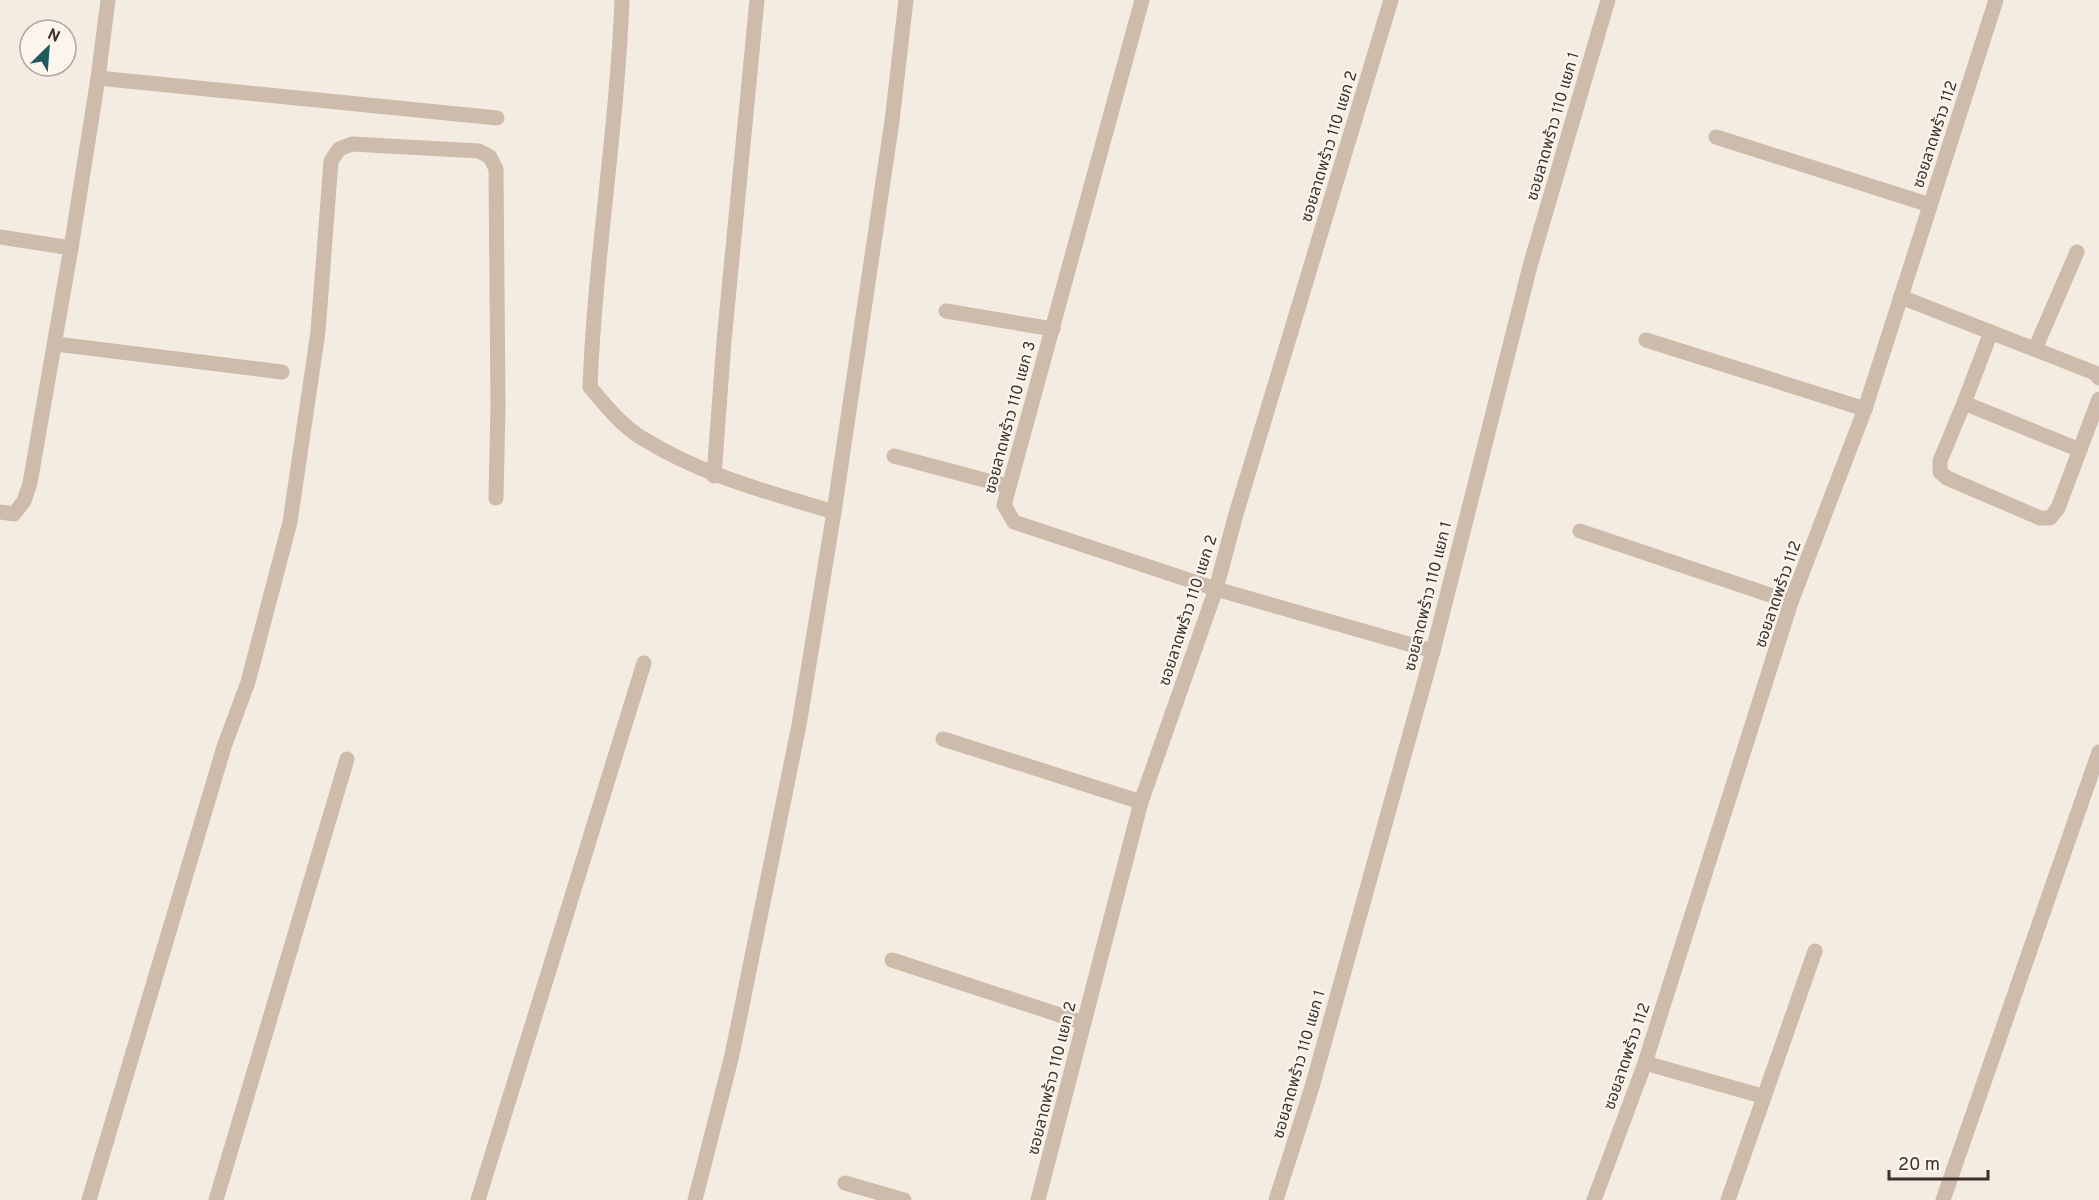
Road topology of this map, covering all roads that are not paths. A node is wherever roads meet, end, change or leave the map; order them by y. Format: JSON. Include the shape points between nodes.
{"nodes":[{"id":1,"x":108,"y":0,"type":"edge"},
{"id":2,"x":622,"y":0,"type":"edge"},
{"id":3,"x":757,"y":0,"type":"edge"},
{"id":4,"x":906,"y":0,"type":"edge"},
{"id":5,"x":1142,"y":0,"type":"edge"},
{"id":6,"x":1391,"y":0,"type":"edge"},
{"id":7,"x":1608,"y":0,"type":"edge"},
{"id":8,"x":1996,"y":0,"type":"edge"},
{"id":9,"x":98,"y":78,"type":"junction"},
{"id":10,"x":496,"y":118,"type":"dead end"},
{"id":11,"x":1716,"y":137,"type":"dead end"},
{"id":12,"x":1930,"y":205,"type":"junction"},
{"id":13,"x":0,"y":237,"type":"edge"},
{"id":14,"x":71,"y":248,"type":"junction"},
{"id":15,"x":2077,"y":252,"type":"dead end"},
{"id":16,"x":1901,"y":297,"type":"junction"},
{"id":17,"x":945,"y":311,"type":"dead end"},
{"id":18,"x":1053,"y":329,"type":"junction"},
{"id":19,"x":1991,"y":332,"type":"junction"},
{"id":20,"x":1646,"y":339,"type":"dead end"},
{"id":21,"x":56,"y":344,"type":"junction"},
{"id":22,"x":2035,"y":349,"type":"junction"},
{"id":23,"x":282,"y":372,"type":"dead end"},
{"id":24,"x":2099,"y":378,"type":"edge"},
{"id":25,"x":2099,"y":399,"type":"edge"},
{"id":26,"x":1964,"y":403,"type":"junction"},
{"id":27,"x":1865,"y":409,"type":"junction"},
{"id":28,"x":2080,"y":450,"type":"junction"},
{"id":29,"x":894,"y":456,"type":"dead end"},
{"id":30,"x":714,"y":476,"type":"junction"},
{"id":31,"x":1007,"y":486,"type":"junction"},
{"id":32,"x":496,"y":498,"type":"dead end"},
{"id":33,"x":0,"y":512,"type":"edge"},
{"id":34,"x":834,"y":512,"type":"junction"},
{"id":35,"x":1580,"y":531,"type":"dead end"},
{"id":36,"x":1216,"y":589,"type":"junction"},
{"id":37,"x":1791,"y":602,"type":"junction"},
{"id":38,"x":1433,"y":651,"type":"junction"},
{"id":39,"x":644,"y":663,"type":"dead end"},
{"id":40,"x":943,"y":739,"type":"dead end"},
{"id":41,"x":2099,"y":752,"type":"edge"},
{"id":42,"x":347,"y":759,"type":"dead end"},
{"id":43,"x":1141,"y":802,"type":"junction"},
{"id":44,"x":1815,"y":951,"type":"dead end"},
{"id":45,"x":892,"y":960,"type":"dead end"},
{"id":46,"x":1084,"y":1023,"type":"junction"},
{"id":47,"x":1645,"y":1062,"type":"junction"},
{"id":48,"x":1762,"y":1096,"type":"junction"},
{"id":49,"x":845,"y":1183,"type":"dead end"},
{"id":50,"x":89,"y":1200,"type":"edge"},
{"id":51,"x":216,"y":1200,"type":"edge"},
{"id":52,"x":478,"y":1200,"type":"edge"},
{"id":53,"x":694,"y":1200,"type":"edge"},
{"id":54,"x":904,"y":1200,"type":"edge"},
{"id":55,"x":1038,"y":1200,"type":"edge"},
{"id":56,"x":1276,"y":1200,"type":"edge"},
{"id":57,"x":1594,"y":1200,"type":"edge"},
{"id":58,"x":1728,"y":1200,"type":"edge"},
{"id":59,"x":1943,"y":1200,"type":"edge"}],
"edges":[{"from":1,"to":9,"type":"street"},
{"from":2,"to":30,"type":"street","via":[[619,84],[593,311],[590,387],[641,438]]},
{"from":3,"to":30,"type":"street"},
{"from":4,"to":34,"type":"street"},
{"from":5,"to":18,"type":"street","name":"ซอยลาดพร้าว 110 แยก 3"},
{"from":6,"to":36,"type":"street","name":"ซอยลาดพร้าว 110 แยก 2"},
{"from":7,"to":38,"type":"street","name":"ซอยลาดพร้าว 110 แยก 1","via":[[1530,266]]},
{"from":8,"to":12,"type":"street","name":"ซอยลาดพร้าว 112"},
{"from":9,"to":10,"type":"street"},
{"from":9,"to":14,"type":"street"},
{"from":11,"to":12,"type":"street"},
{"from":12,"to":16,"type":"street","name":"ซอยลาดพร้าว 112"},
{"from":13,"to":14,"type":"street"},
{"from":14,"to":21,"type":"street"},
{"from":15,"to":22,"type":"street"},
{"from":16,"to":19,"type":"street"},
{"from":16,"to":27,"type":"street","name":"ซอยลาดพร้าว 112"},
{"from":17,"to":18,"type":"street"},
{"from":18,"to":31,"type":"street","name":"ซอยลาดพร้าว 110 แยก 3"},
{"from":19,"to":22,"type":"street"},
{"from":19,"to":26,"type":"street"},
{"from":20,"to":27,"type":"street"},
{"from":21,"to":23,"type":"street"},
{"from":21,"to":33,"type":"street","via":[[27,492],[14,514]]},
{"from":22,"to":24,"type":"street"},
{"from":25,"to":28,"type":"street"},
{"from":26,"to":28,"type":"street"},
{"from":26,"to":28,"type":"street","via":[[1940,461],[1940,471],[1947,478],[2040,518],[2050,518],[2058,508]]},
{"from":27,"to":37,"type":"street","name":"ซอยลาดพร้าว 112"},
{"from":29,"to":31,"type":"street"},
{"from":30,"to":34,"type":"street"},
{"from":31,"to":36,"type":"street","name":"ซอยลาดพร้าว 110 แยก 3","via":[[1004,505],[1014,522]]},
{"from":32,"to":50,"type":"street","via":[[496,169],[490,157],[479,151],[352,144],[339,149],[331,161],[318,332],[290,522],[248,682],[224,747]]},
{"from":34,"to":53,"type":"street","via":[[799,725],[732,1055]]},
{"from":35,"to":37,"type":"street"},
{"from":36,"to":38,"type":"street","name":"ซอยลาดพร้าว 110 แยก 3"},
{"from":36,"to":43,"type":"street","name":"ซอยลาดพร้าว 110 แยก 2"},
{"from":37,"to":47,"type":"street","name":"ซอยลาดพร้าว 112"},
{"from":38,"to":56,"type":"street","name":"ซอยลาดพร้าว 110 แยก 1","via":[[1312,1087]]},
{"from":39,"to":52,"type":"street"},
{"from":40,"to":43,"type":"street"},
{"from":41,"to":59,"type":"street"},
{"from":42,"to":51,"type":"street"},
{"from":43,"to":46,"type":"street","name":"ซอยลาดพร้าว 110 แยก 2"},
{"from":44,"to":48,"type":"street"},
{"from":45,"to":46,"type":"street"},
{"from":46,"to":55,"type":"street","name":"ซอยลาดพร้าว 110 แยก 2"},
{"from":47,"to":48,"type":"street"},
{"from":47,"to":57,"type":"street","name":"ซอยลาดพร้าว 112"},
{"from":48,"to":58,"type":"street"},
{"from":49,"to":54,"type":"street"}]}
